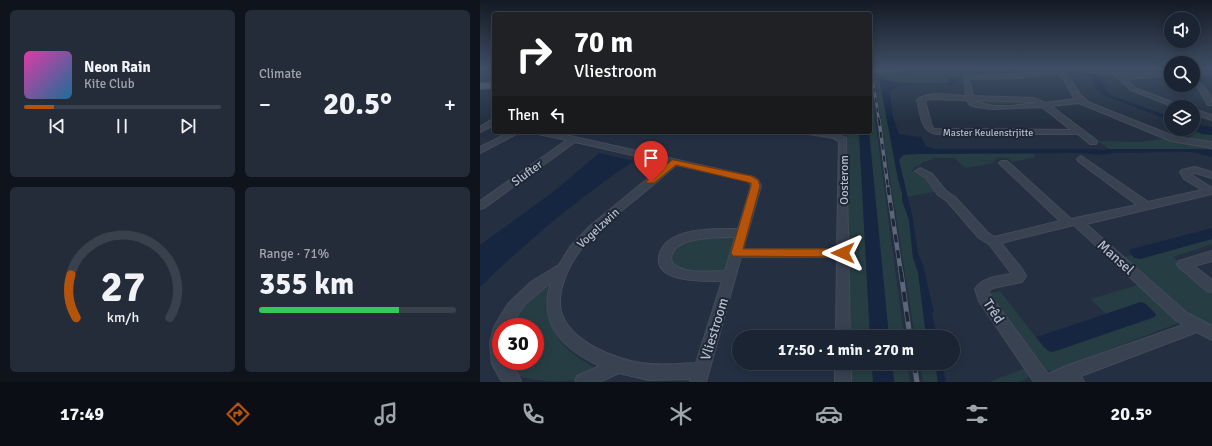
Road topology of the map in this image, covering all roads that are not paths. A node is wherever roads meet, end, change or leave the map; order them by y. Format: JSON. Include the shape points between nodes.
{"nodes":[{"id":1,"x":480,"y":86,"type":"edge"},
{"id":2,"x":492,"y":86,"type":"edge"},
{"id":3,"x":967,"y":86,"type":"edge"},
{"id":4,"x":1070,"y":86,"type":"edge"},
{"id":5,"x":1128,"y":86,"type":"edge"},
{"id":6,"x":1200,"y":88,"type":"edge"},
{"id":7,"x":969,"y":97,"type":"junction"},
{"id":8,"x":1080,"y":101,"type":"junction"},
{"id":9,"x":1164,"y":101,"type":"edge"},
{"id":10,"x":1211,"y":104,"type":"edge"},
{"id":11,"x":1045,"y":106,"type":"junction"},
{"id":12,"x":1200,"y":108,"type":"edge"},
{"id":13,"x":1200,"y":113,"type":"edge"},
{"id":14,"x":1212,"y":118,"type":"edge"},
{"id":15,"x":480,"y":123,"type":"edge"},
{"id":16,"x":492,"y":123,"type":"edge"},
{"id":17,"x":492,"y":124,"type":"edge"},
{"id":18,"x":480,"y":130,"type":"edge"},
{"id":19,"x":1080,"y":132,"type":"junction"},
{"id":20,"x":512,"y":134,"type":"edge"},
{"id":21,"x":549,"y":134,"type":"edge"},
{"id":22,"x":824,"y":134,"type":"edge"},
{"id":23,"x":573,"y":140,"type":"junction"},
{"id":24,"x":1093,"y":142,"type":"dead end"},
{"id":25,"x":1212,"y":145,"type":"edge"},
{"id":26,"x":480,"y":150,"type":"edge"},
{"id":27,"x":1080,"y":159,"type":"dead end"},
{"id":28,"x":674,"y":162,"type":"junction"},
{"id":29,"x":1004,"y":163,"type":"dead end"},
{"id":30,"x":920,"y":171,"type":"dead end"},
{"id":31,"x":1212,"y":175,"type":"edge"},
{"id":32,"x":1211,"y":191,"type":"edge"},
{"id":33,"x":480,"y":206,"type":"edge"},
{"id":34,"x":1147,"y":207,"type":"junction"},
{"id":35,"x":1072,"y":222,"type":"junction"},
{"id":36,"x":742,"y":233,"type":"junction"},
{"id":37,"x":993,"y":240,"type":"junction"},
{"id":38,"x":737,"y":253,"type":"junction"},
{"id":39,"x":843,"y":253,"type":"junction"},
{"id":40,"x":1212,"y":256,"type":"edge"},
{"id":41,"x":563,"y":268,"type":"junction"},
{"id":42,"x":730,"y":276,"type":"junction"},
{"id":43,"x":1212,"y":287,"type":"edge"},
{"id":44,"x":507,"y":318,"type":"edge"},
{"id":45,"x":1197,"y":326,"type":"junction"},
{"id":46,"x":843,"y":330,"type":"edge"},
{"id":47,"x":1212,"y":333,"type":"edge"},
{"id":48,"x":619,"y":365,"type":"junction"},
{"id":49,"x":502,"y":370,"type":"edge"},
{"id":50,"x":843,"y":370,"type":"edge"},
{"id":51,"x":700,"y":377,"type":"edge"},
{"id":52,"x":1073,"y":377,"type":"edge"},
{"id":53,"x":513,"y":382,"type":"edge"},
{"id":54,"x":583,"y":382,"type":"edge"},
{"id":55,"x":843,"y":382,"type":"edge"},
{"id":56,"x":1044,"y":382,"type":"edge"},
{"id":57,"x":1049,"y":382,"type":"edge"}],
"edges":[{"from":1,"to":2,"type":"main road"},
{"from":3,"to":7,"type":"street"},
{"from":4,"to":8,"type":"street","via":[[1074,96]]},
{"from":5,"to":9,"type":"street"},
{"from":6,"to":10,"type":"street"},
{"from":7,"to":11,"type":"street","via":[[972,103],[980,106]]},
{"from":7,"to":19,"type":"street","name":"Master Keulenstrjitte","via":[[923,98],[921,100],[928,128],[936,132]]},
{"from":8,"to":11,"type":"street"},
{"from":8,"to":25,"type":"street","via":[[1174,139]]},
{"from":10,"to":12,"type":"street"},
{"from":11,"to":19,"type":"street"},
{"from":13,"to":14,"type":"street"},
{"from":15,"to":16,"type":"street"},
{"from":17,"to":18,"type":"street"},
{"from":19,"to":24,"type":"street"},
{"from":20,"to":26,"type":"street"},
{"from":21,"to":23,"type":"street","name":"Vliestroom"},
{"from":22,"to":39,"type":"street","name":"Oosterom","via":[[843,140]]},
{"from":23,"to":28,"type":"street","name":"Vliestroom"},
{"from":23,"to":33,"type":"street","name":"Slufter"},
{"from":27,"to":34,"type":"street"},
{"from":28,"to":36,"type":"street","name":"Vliestroom","via":[[755,182]]},
{"from":28,"to":41,"type":"street","name":"Vogelzwin","via":[[585,237]]},
{"from":29,"to":35,"type":"street"},
{"from":30,"to":37,"type":"street","name":"Trêd","via":[[929,176],[983,235]]},
{"from":31,"to":32,"type":"street","via":[[1195,170],[1185,172],[1186,177]]},
{"from":32,"to":34,"type":"street"},
{"from":34,"to":35,"type":"street"},
{"from":35,"to":37,"type":"street"},
{"from":35,"to":45,"type":"street","name":"Mansel","via":[[1182,317]]},
{"from":36,"to":38,"type":"street","name":"Vliestroom"},
{"from":36,"to":42,"type":"street","via":[[713,233],[688,237],[668,249],[665,257],[670,269],[681,273]]},
{"from":37,"to":56,"type":"street","name":"Trêd","via":[[1020,276],[989,284],[982,289],[984,297]]},
{"from":38,"to":39,"type":"street"},
{"from":38,"to":42,"type":"street","name":"Vliestroom"},
{"from":39,"to":46,"type":"street","name":"Oosterom"},
{"from":40,"to":43,"type":"street","via":[[1183,264]]},
{"from":41,"to":44,"type":"street","name":"Vogelzwin","via":[[527,292]]},
{"from":41,"to":48,"type":"street","name":"Vogelzwin","via":[[554,302],[556,318],[576,344],[593,355]]},
{"from":42,"to":51,"type":"street","name":"Vliestroom"},
{"from":45,"to":47,"type":"street","name":"Mansel"},
{"from":45,"to":52,"type":"street"},
{"from":48,"to":51,"type":"street","name":"Vogelzwin","via":[[642,371]]},
{"from":48,"to":54,"type":"street"},
{"from":49,"to":53,"type":"street","name":"Vogelzwin"},
{"from":50,"to":55,"type":"street"},
{"from":52,"to":57,"type":"street"}]}
